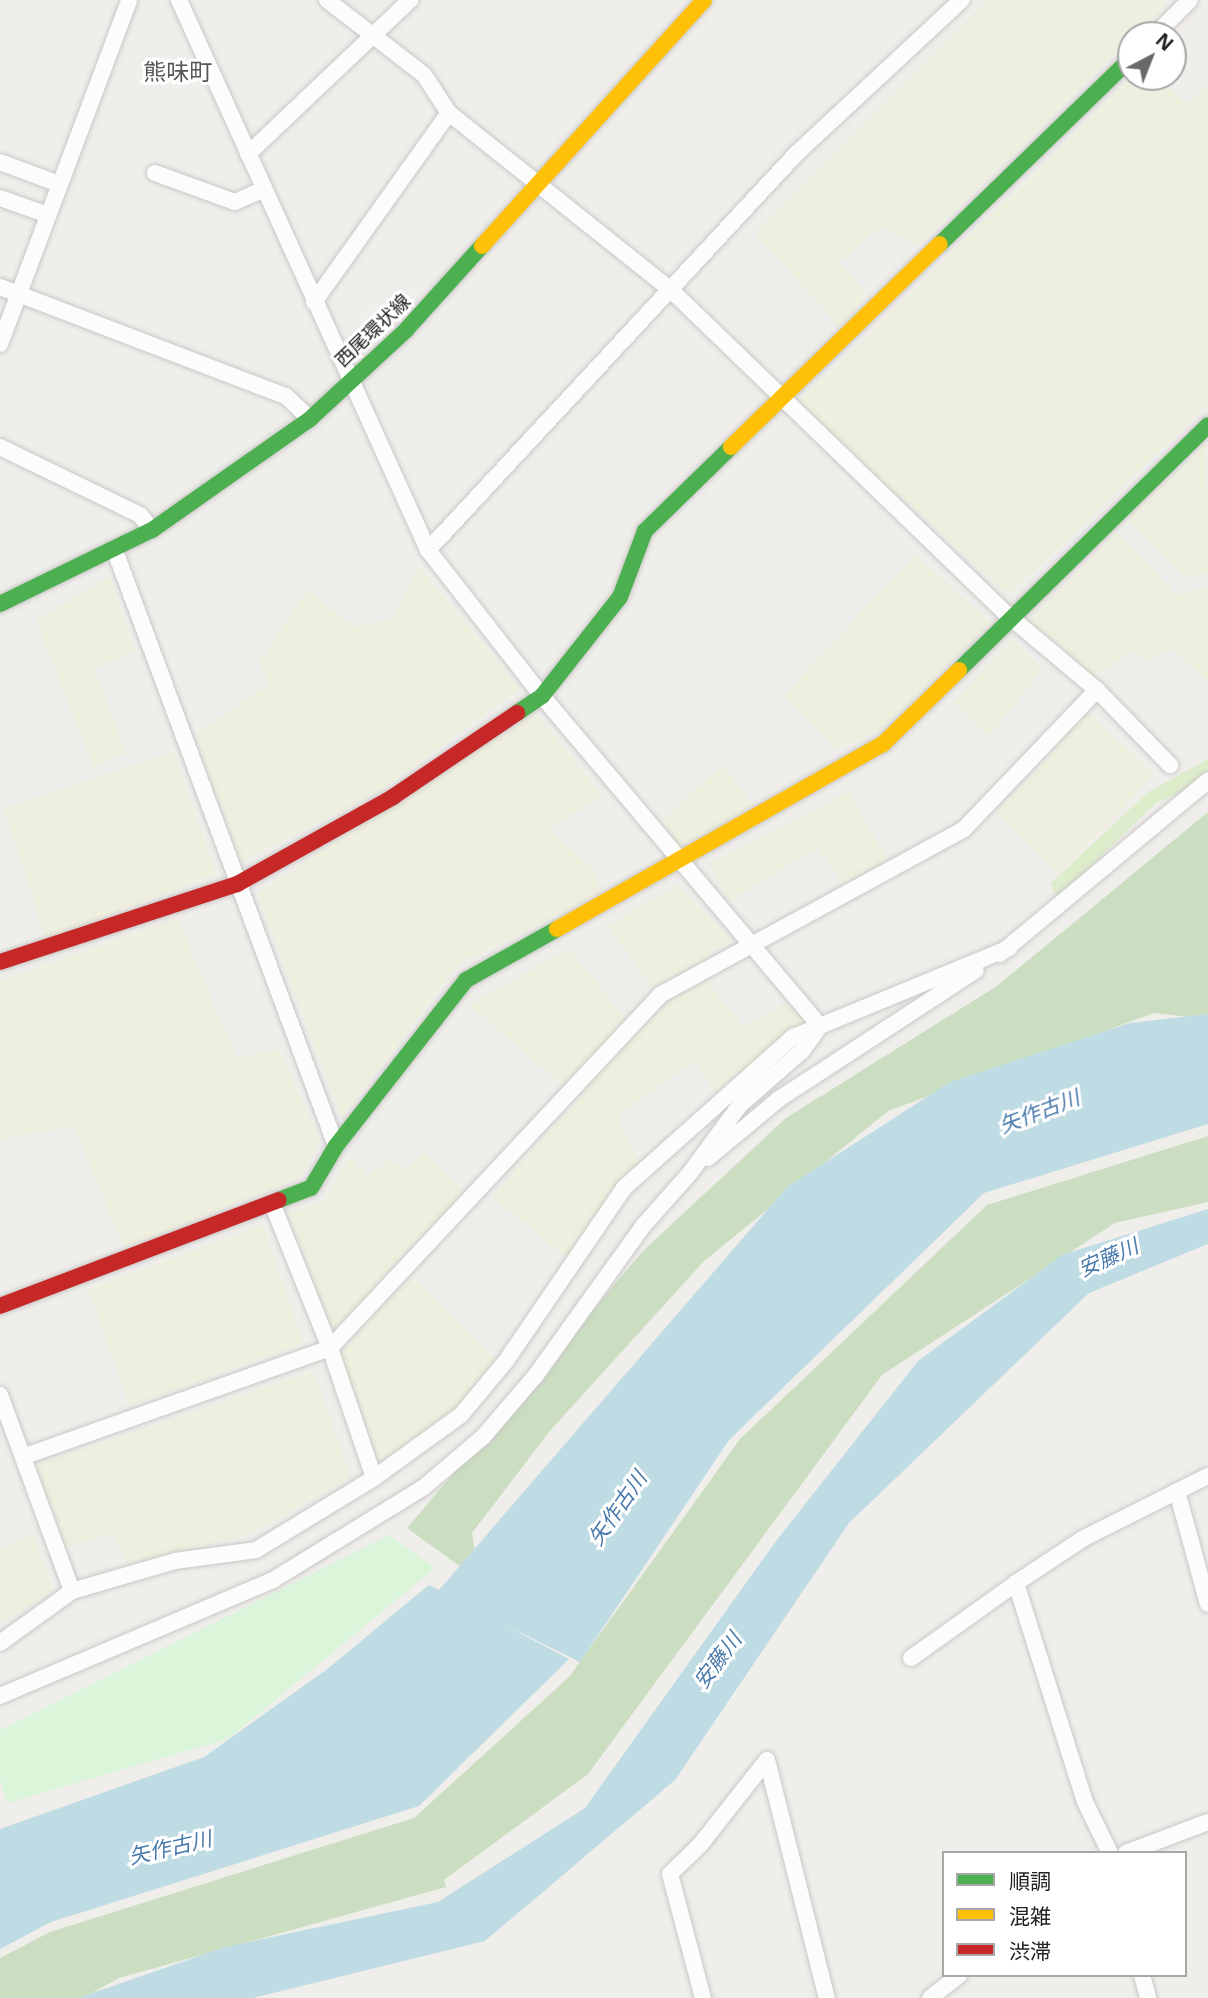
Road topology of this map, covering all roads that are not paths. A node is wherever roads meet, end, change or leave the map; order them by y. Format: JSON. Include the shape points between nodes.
{"nodes":[{"id":1,"x":129,"y":0,"type":"edge"},
{"id":2,"x":179,"y":0,"type":"edge"},
{"id":3,"x":327,"y":0,"type":"edge"},
{"id":4,"x":410,"y":0,"type":"edge"},
{"id":5,"x":704,"y":0,"type":"edge"},
{"id":6,"x":962,"y":0,"type":"edge"},
{"id":7,"x":1190,"y":0,"type":"edge"},
{"id":8,"x":1168,"y":21,"type":"edge"},
{"id":9,"x":373,"y":37,"type":"junction"},
{"id":10,"x":1117,"y":72,"type":"edge"},
{"id":11,"x":449,"y":113,"type":"junction"},
{"id":12,"x":248,"y":154,"type":"junction"},
{"id":13,"x":0,"y":162,"type":"edge"},
{"id":14,"x":155,"y":173,"type":"dead end"},
{"id":15,"x":59,"y":184,"type":"junction"},
{"id":16,"x":538,"y":186,"type":"junction"},
{"id":17,"x":264,"y":190,"type":"junction"},
{"id":18,"x":0,"y":198,"type":"edge"},
{"id":19,"x":48,"y":215,"type":"junction"},
{"id":20,"x":0,"y":287,"type":"edge"},
{"id":21,"x":671,"y":291,"type":"junction"},
{"id":22,"x":18,"y":294,"type":"junction"},
{"id":23,"x":314,"y":302,"type":"junction"},
{"id":24,"x":0,"y":344,"type":"edge"},
{"id":25,"x":351,"y":381,"type":"junction"},
{"id":26,"x":783,"y":400,"type":"junction"},
{"id":27,"x":310,"y":419,"type":"junction"},
{"id":28,"x":1208,"y":425,"type":"edge"},
{"id":29,"x":0,"y":447,"type":"edge"},
{"id":30,"x":152,"y":530,"type":"junction"},
{"id":31,"x":428,"y":550,"type":"junction"},
{"id":32,"x":115,"y":551,"type":"junction"},
{"id":33,"x":0,"y":604,"type":"edge"},
{"id":34,"x":1009,"y":616,"type":"junction"},
{"id":35,"x":1097,"y":690,"type":"junction"},
{"id":36,"x":541,"y":696,"type":"junction"},
{"id":37,"x":1170,"y":765,"type":"dead end"},
{"id":38,"x":1208,"y":781,"type":"edge"},
{"id":39,"x":681,"y":862,"type":"junction"},
{"id":40,"x":237,"y":884,"type":"junction"},
{"id":41,"x":751,"y":941,"type":"junction"},
{"id":42,"x":1009,"y":948,"type":"junction"},
{"id":43,"x":0,"y":962,"type":"edge"},
{"id":44,"x":820,"y":1026,"type":"junction"},
{"id":45,"x":337,"y":1146,"type":"junction"},
{"id":46,"x":690,"y":1173,"type":"junction"},
{"id":47,"x":272,"y":1203,"type":"junction"},
{"id":48,"x":0,"y":1306,"type":"edge"},
{"id":49,"x":330,"y":1348,"type":"junction"},
{"id":50,"x":0,"y":1395,"type":"edge"},
{"id":51,"x":25,"y":1456,"type":"junction"},
{"id":52,"x":1208,"y":1476,"type":"edge"},
{"id":53,"x":374,"y":1478,"type":"junction"},
{"id":54,"x":1177,"y":1491,"type":"junction"},
{"id":55,"x":1016,"y":1583,"type":"junction"},
{"id":56,"x":72,"y":1591,"type":"junction"},
{"id":57,"x":1208,"y":1604,"type":"edge"},
{"id":58,"x":0,"y":1643,"type":"edge"},
{"id":59,"x":911,"y":1658,"type":"dead end"},
{"id":60,"x":0,"y":1696,"type":"edge"},
{"id":61,"x":1208,"y":1822,"type":"edge"},
{"id":62,"x":1109,"y":1851,"type":"edge"},
{"id":63,"x":1131,"y":1851,"type":"edge"},
{"id":64,"x":956,"y":1977,"type":"edge"},
{"id":65,"x":1143,"y":1977,"type":"edge"},
{"id":66,"x":703,"y":1998,"type":"edge"},
{"id":67,"x":827,"y":1998,"type":"edge"},
{"id":68,"x":930,"y":1998,"type":"edge"},
{"id":69,"x":1148,"y":1998,"type":"edge"}],
"edges":[{"from":1,"to":15,"type":"street"},
{"from":2,"to":12,"type":"street"},
{"from":3,"to":9,"type":"street"},
{"from":4,"to":9,"type":"street"},
{"from":5,"to":16,"type":"street","name":"西尾環状線"},
{"from":6,"to":21,"type":"street","via":[[796,154]]},
{"from":7,"to":8,"type":"street"},
{"from":9,"to":11,"type":"street","via":[[424,75]]},
{"from":9,"to":12,"type":"street"},
{"from":10,"to":26,"type":"street"},
{"from":11,"to":16,"type":"street"},
{"from":11,"to":23,"type":"street"},
{"from":12,"to":17,"type":"street"},
{"from":13,"to":15,"type":"street"},
{"from":14,"to":17,"type":"street","via":[[235,202]]},
{"from":15,"to":19,"type":"street"},
{"from":16,"to":21,"type":"street"},
{"from":16,"to":25,"type":"street","name":"西尾環状線","via":[[406,330]]},
{"from":17,"to":23,"type":"street"},
{"from":18,"to":19,"type":"street"},
{"from":19,"to":22,"type":"street"},
{"from":20,"to":22,"type":"street"},
{"from":21,"to":26,"type":"street"},
{"from":21,"to":31,"type":"street"},
{"from":22,"to":24,"type":"street"},
{"from":22,"to":27,"type":"street","via":[[286,396]]},
{"from":23,"to":25,"type":"street"},
{"from":25,"to":27,"type":"street","name":"西尾環状線"},
{"from":25,"to":31,"type":"street"},
{"from":26,"to":34,"type":"street"},
{"from":26,"to":36,"type":"street","via":[[645,531],[620,597]]},
{"from":27,"to":30,"type":"street","name":"西尾環状線"},
{"from":28,"to":34,"type":"street"},
{"from":29,"to":30,"type":"street","via":[[140,515]]},
{"from":30,"to":32,"type":"street","name":"西尾環状線"},
{"from":31,"to":36,"type":"street"},
{"from":32,"to":33,"type":"street","name":"西尾環状線"},
{"from":32,"to":40,"type":"street"},
{"from":34,"to":35,"type":"street"},
{"from":34,"to":39,"type":"street","via":[[883,744]]},
{"from":35,"to":37,"type":"street"},
{"from":35,"to":41,"type":"street","via":[[964,828]]},
{"from":36,"to":39,"type":"street"},
{"from":36,"to":40,"type":"street","via":[[393,797]]},
{"from":38,"to":42,"type":"street"},
{"from":39,"to":41,"type":"street"},
{"from":39,"to":45,"type":"street","via":[[466,980]]},
{"from":40,"to":43,"type":"street"},
{"from":40,"to":45,"type":"street"},
{"from":41,"to":44,"type":"street"},
{"from":41,"to":49,"type":"street","via":[[660,995]]},
{"from":42,"to":44,"type":"street"},
{"from":42,"to":46,"type":"street","via":[[779,1100]]},
{"from":44,"to":46,"type":"street","via":[[802,1051],[740,1105]]},
{"from":44,"to":53,"type":"street","via":[[793,1037],[624,1188],[506,1361],[461,1415]]},
{"from":45,"to":47,"type":"street","via":[[311,1188]]},
{"from":46,"to":60,"type":"street","via":[[643,1226],[536,1375],[483,1437],[424,1487],[274,1580]]},
{"from":47,"to":48,"type":"street"},
{"from":47,"to":49,"type":"street"},
{"from":49,"to":51,"type":"street"},
{"from":49,"to":53,"type":"street"},
{"from":50,"to":51,"type":"street"},
{"from":51,"to":56,"type":"street"},
{"from":52,"to":54,"type":"street"},
{"from":53,"to":56,"type":"street","via":[[256,1550],[175,1561]]},
{"from":54,"to":55,"type":"street","via":[[1084,1538]]},
{"from":54,"to":57,"type":"street"},
{"from":55,"to":59,"type":"street"},
{"from":55,"to":62,"type":"street","via":[[1085,1802]]},
{"from":56,"to":58,"type":"street"},
{"from":61,"to":63,"type":"street"},
{"from":64,"to":68,"type":"street"},
{"from":65,"to":69,"type":"street"},
{"from":66,"to":67,"type":"street","via":[[670,1874],[700,1845],[767,1760]]}]}
